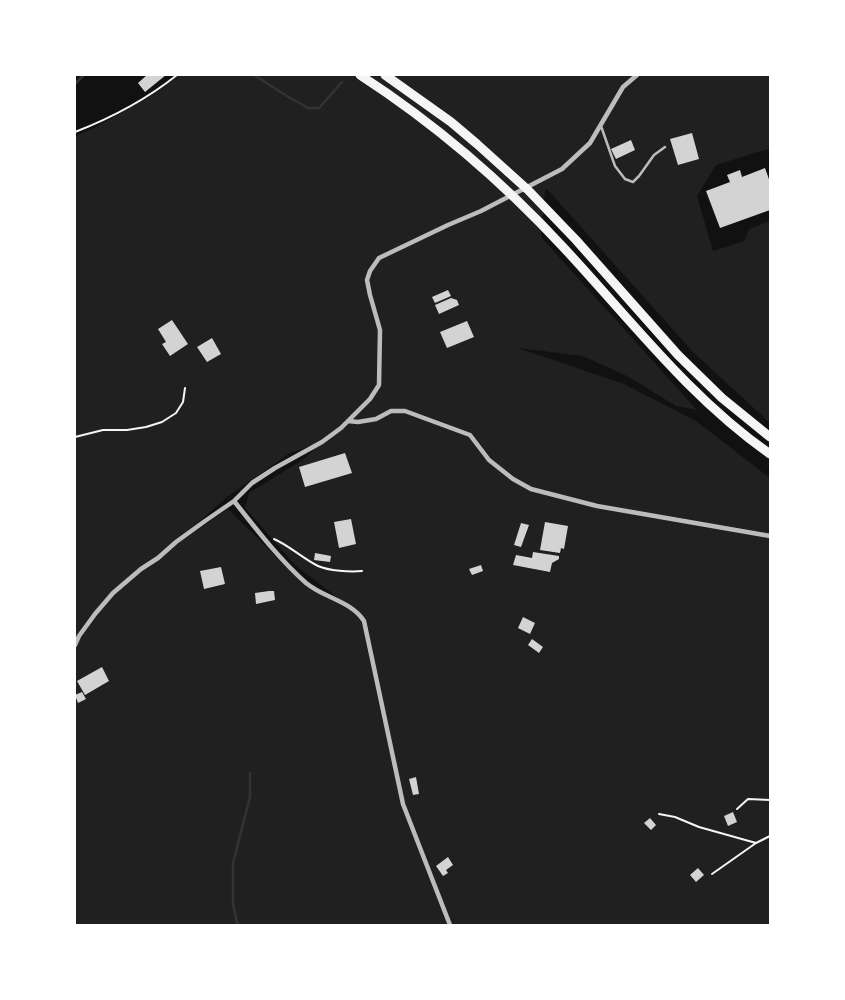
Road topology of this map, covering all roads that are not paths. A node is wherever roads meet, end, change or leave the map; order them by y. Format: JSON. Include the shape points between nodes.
{"nodes":[{"id":1,"x":360,"y":75,"type":"edge"},
{"id":2,"x":385,"y":75,"type":"edge"},
{"id":3,"x":637,"y":75,"type":"edge"},
{"id":4,"x":601,"y":125,"type":"junction"},
{"id":5,"x":665,"y":148,"type":"dead end"},
{"id":6,"x":348,"y":421,"type":"junction"},
{"id":7,"x":770,"y":437,"type":"edge"},
{"id":8,"x":770,"y":454,"type":"edge"},
{"id":9,"x":234,"y":501,"type":"junction"},
{"id":10,"x":770,"y":536,"type":"edge"},
{"id":11,"x":75,"y":645,"type":"edge"},
{"id":12,"x":450,"y":925,"type":"edge"}],
"edges":[{"from":1,"to":8,"type":"highway","via":[[416,113],[494,178],[565,249],[690,387]]},
{"from":2,"to":7,"type":"highway","via":[[457,128],[522,184],[678,355],[722,398]]},
{"from":3,"to":4,"type":"street","via":[[623,87]]},
{"from":4,"to":5,"type":"lane","via":[[615,166],[625,179],[633,182],[654,155]]},
{"from":4,"to":6,"type":"street","via":[[590,143],[562,169],[379,258],[368,280],[380,330],[379,385],[370,400]]},
{"from":6,"to":9,"type":"street","via":[[322,442],[252,484]]},
{"from":6,"to":10,"type":"street","via":[[365,421],[391,411],[405,411],[470,435],[489,460],[531,489],[596,506]]},
{"from":9,"to":11,"type":"street","via":[[113,593]]},
{"from":9,"to":12,"type":"street","via":[[264,539],[308,584],[358,613],[364,621],[402,804]]}]}
